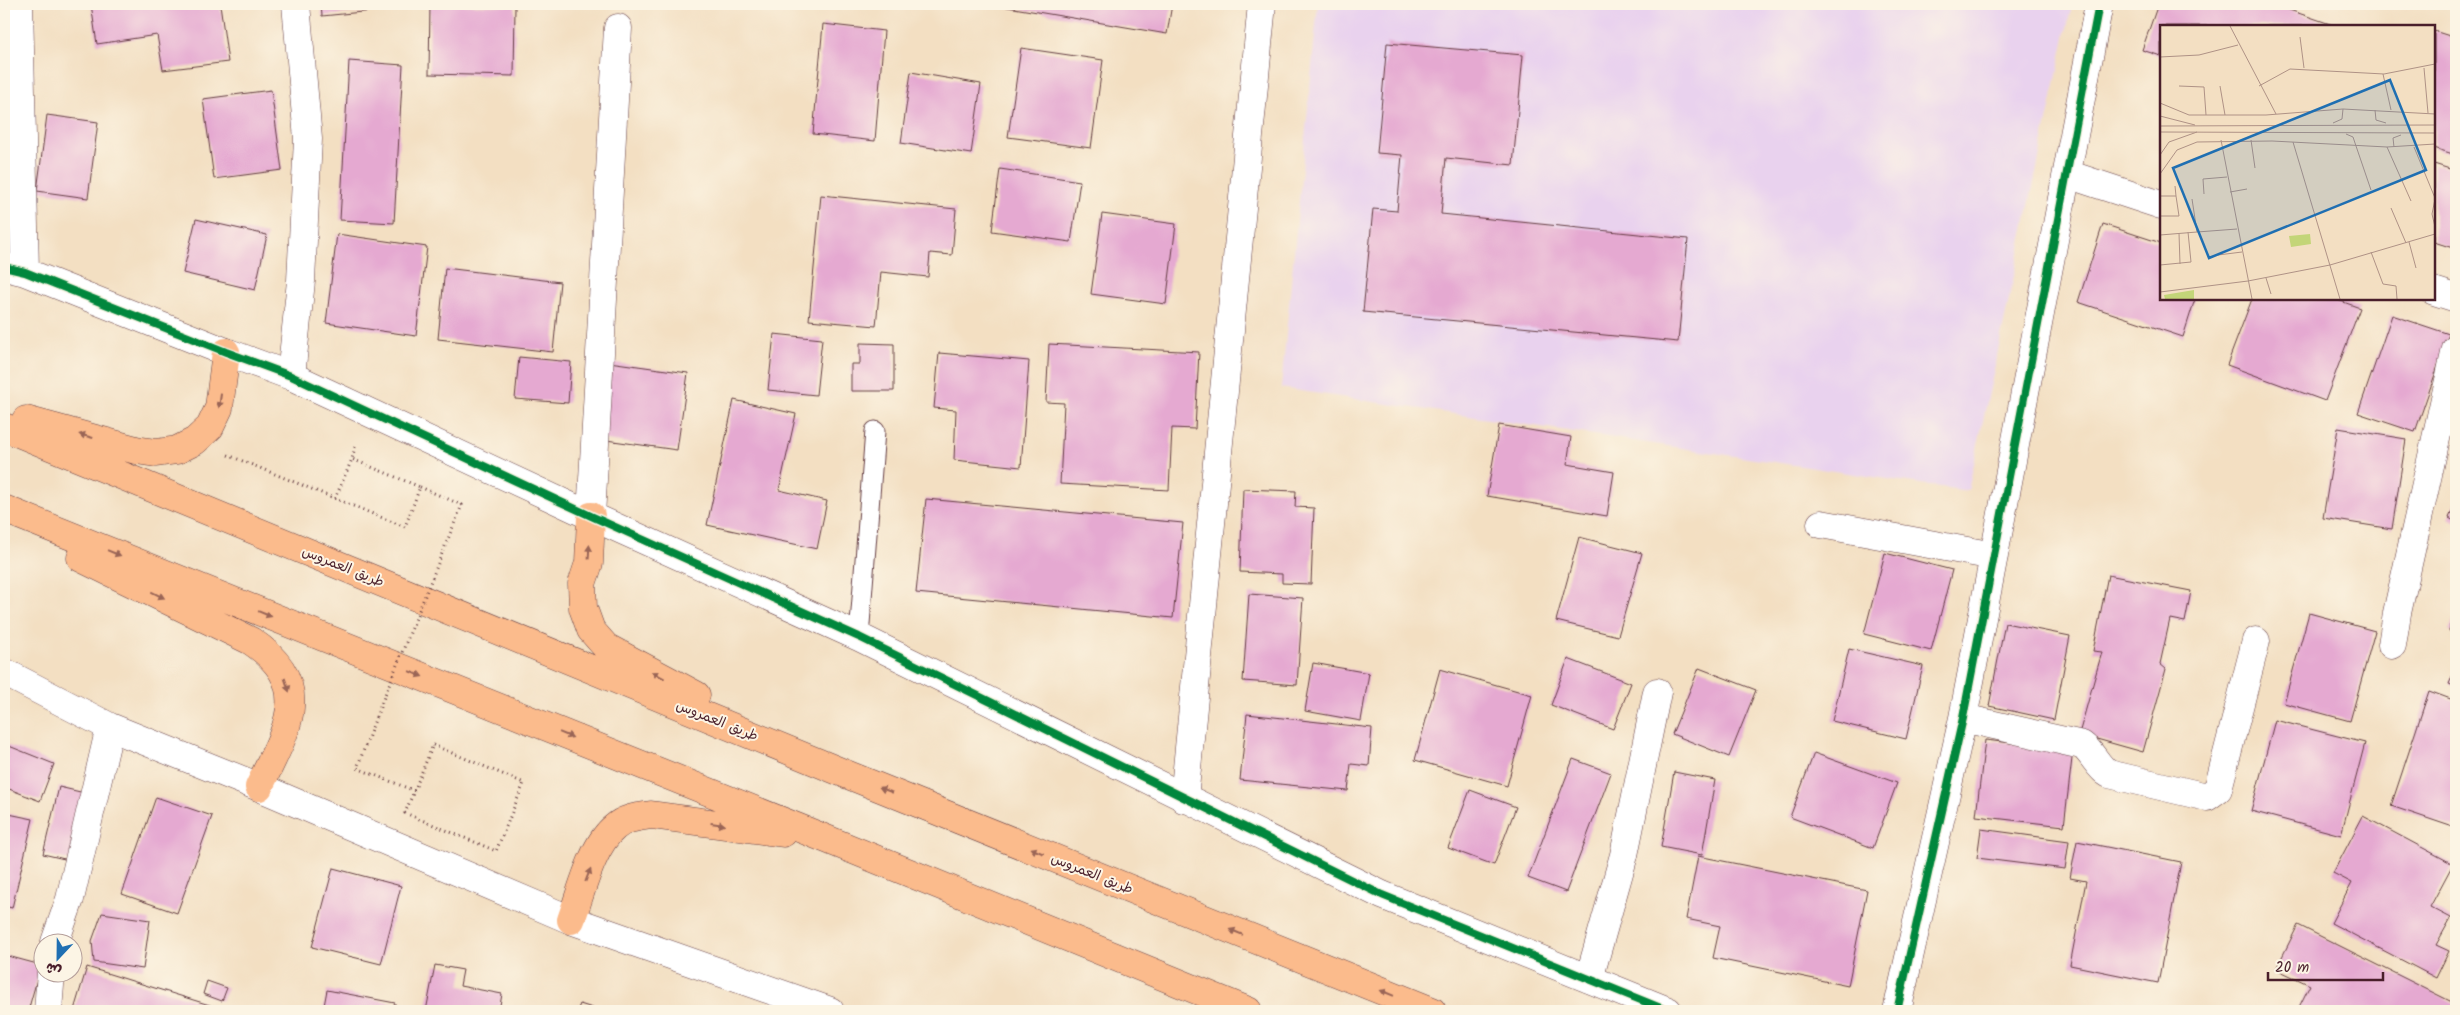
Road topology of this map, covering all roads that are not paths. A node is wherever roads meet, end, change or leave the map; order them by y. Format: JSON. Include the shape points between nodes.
{"nodes":[{"id":1,"x":19,"y":4,"type":"edge"},
{"id":2,"x":296,"y":4,"type":"edge"},
{"id":3,"x":1262,"y":4,"type":"edge"},
{"id":4,"x":2099,"y":4,"type":"edge"},
{"id":5,"x":618,"y":28,"type":"dead end"},
{"id":6,"x":2067,"y":174,"type":"junction"},
{"id":7,"x":2160,"y":204,"type":"edge"},
{"id":8,"x":14,"y":269,"type":"edge"},
{"id":9,"x":2435,"y":291,"type":"edge"},
{"id":10,"x":2456,"y":298,"type":"edge"},
{"id":11,"x":2456,"y":349,"type":"edge"},
{"id":12,"x":226,"y":352,"type":"junction"},
{"id":13,"x":291,"y":376,"type":"junction"},
{"id":14,"x":4,"y":414,"type":"edge"},
{"id":15,"x":4,"y":427,"type":"edge"},
{"id":16,"x":876,"y":431,"type":"dead end"},
{"id":17,"x":4,"y":509,"type":"edge"},
{"id":18,"x":591,"y":516,"type":"junction"},
{"id":19,"x":4,"y":520,"type":"edge"},
{"id":20,"x":1821,"y":524,"type":"dead end"},
{"id":21,"x":1994,"y":556,"type":"junction"},
{"id":22,"x":859,"y":636,"type":"junction"},
{"id":23,"x":2256,"y":641,"type":"dead end"},
{"id":24,"x":2392,"y":645,"type":"dead end"},
{"id":25,"x":4,"y":672,"type":"edge"},
{"id":26,"x":1657,"y":692,"type":"dead end"},
{"id":27,"x":1963,"y":718,"type":"junction"},
{"id":28,"x":110,"y":727,"type":"junction"},
{"id":29,"x":841,"y":772,"type":"junction"},
{"id":30,"x":259,"y":787,"type":"junction"},
{"id":31,"x":1184,"y":799,"type":"junction"},
{"id":32,"x":824,"y":838,"type":"junction"},
{"id":33,"x":571,"y":920,"type":"junction"},
{"id":34,"x":58,"y":932,"type":"edge"},
{"id":35,"x":1589,"y":979,"type":"junction"},
{"id":36,"x":50,"y":982,"type":"edge"},
{"id":37,"x":48,"y":1011,"type":"edge"},
{"id":38,"x":830,"y":1011,"type":"edge"},
{"id":39,"x":1248,"y":1011,"type":"edge"},
{"id":40,"x":1432,"y":1011,"type":"edge"},
{"id":41,"x":1668,"y":1011,"type":"edge"},
{"id":42,"x":1897,"y":1011,"type":"edge"}],
"edges":[{"from":1,"to":8,"type":"street"},
{"from":2,"to":13,"type":"street","via":[[308,139],[301,281]]},
{"from":3,"to":31,"type":"street"},
{"from":4,"to":6,"type":"street"},
{"from":5,"to":18,"type":"street"},
{"from":6,"to":7,"type":"street"},
{"from":6,"to":21,"type":"street"},
{"from":8,"to":12,"type":"street"},
{"from":9,"to":10,"type":"street"},
{"from":11,"to":24,"type":"street"},
{"from":12,"to":13,"type":"street"},
{"from":12,"to":14,"type":"main road","one_way":true,"via":[[219,408],[210,427],[195,441],[177,450],[156,453]]},
{"from":13,"to":18,"type":"street"},
{"from":15,"to":29,"type":"main road","name":"طريق العمروس"},
{"from":16,"to":22,"type":"lane"},
{"from":17,"to":32,"type":"main road","one_way":true},
{"from":18,"to":22,"type":"street"},
{"from":29,"to":18,"type":"main road","one_way":true,"via":[[606,647],[591,630],[583,608],[582,584],[589,563]]},
{"from":19,"to":30,"type":"main road","one_way":true,"via":[[251,641],[269,653],[282,670],[290,691],[291,712],[285,733]]},
{"from":20,"to":21,"type":"street"},
{"from":21,"to":27,"type":"street"},
{"from":22,"to":31,"type":"street"},
{"from":23,"to":27,"type":"street","via":[[2218,789],[2207,797],[2109,774],[2082,745]]},
{"from":25,"to":28,"type":"street"},
{"from":26,"to":35,"type":"street","via":[[1624,855]]},
{"from":27,"to":42,"type":"street"},
{"from":28,"to":30,"type":"street"},
{"from":28,"to":34,"type":"street","via":[[70,899]]},
{"from":40,"to":29,"type":"main road","name":"طريق العمروس","one_way":true},
{"from":30,"to":33,"type":"street"},
{"from":31,"to":35,"type":"street","via":[[1382,895]]},
{"from":33,"to":32,"type":"main road","one_way":true,"via":[[603,839],[632,817],[651,815]]},
{"from":32,"to":39,"type":"main road"},
{"from":33,"to":38,"type":"street"},
{"from":35,"to":41,"type":"street"},
{"from":36,"to":37,"type":"street"}]}
